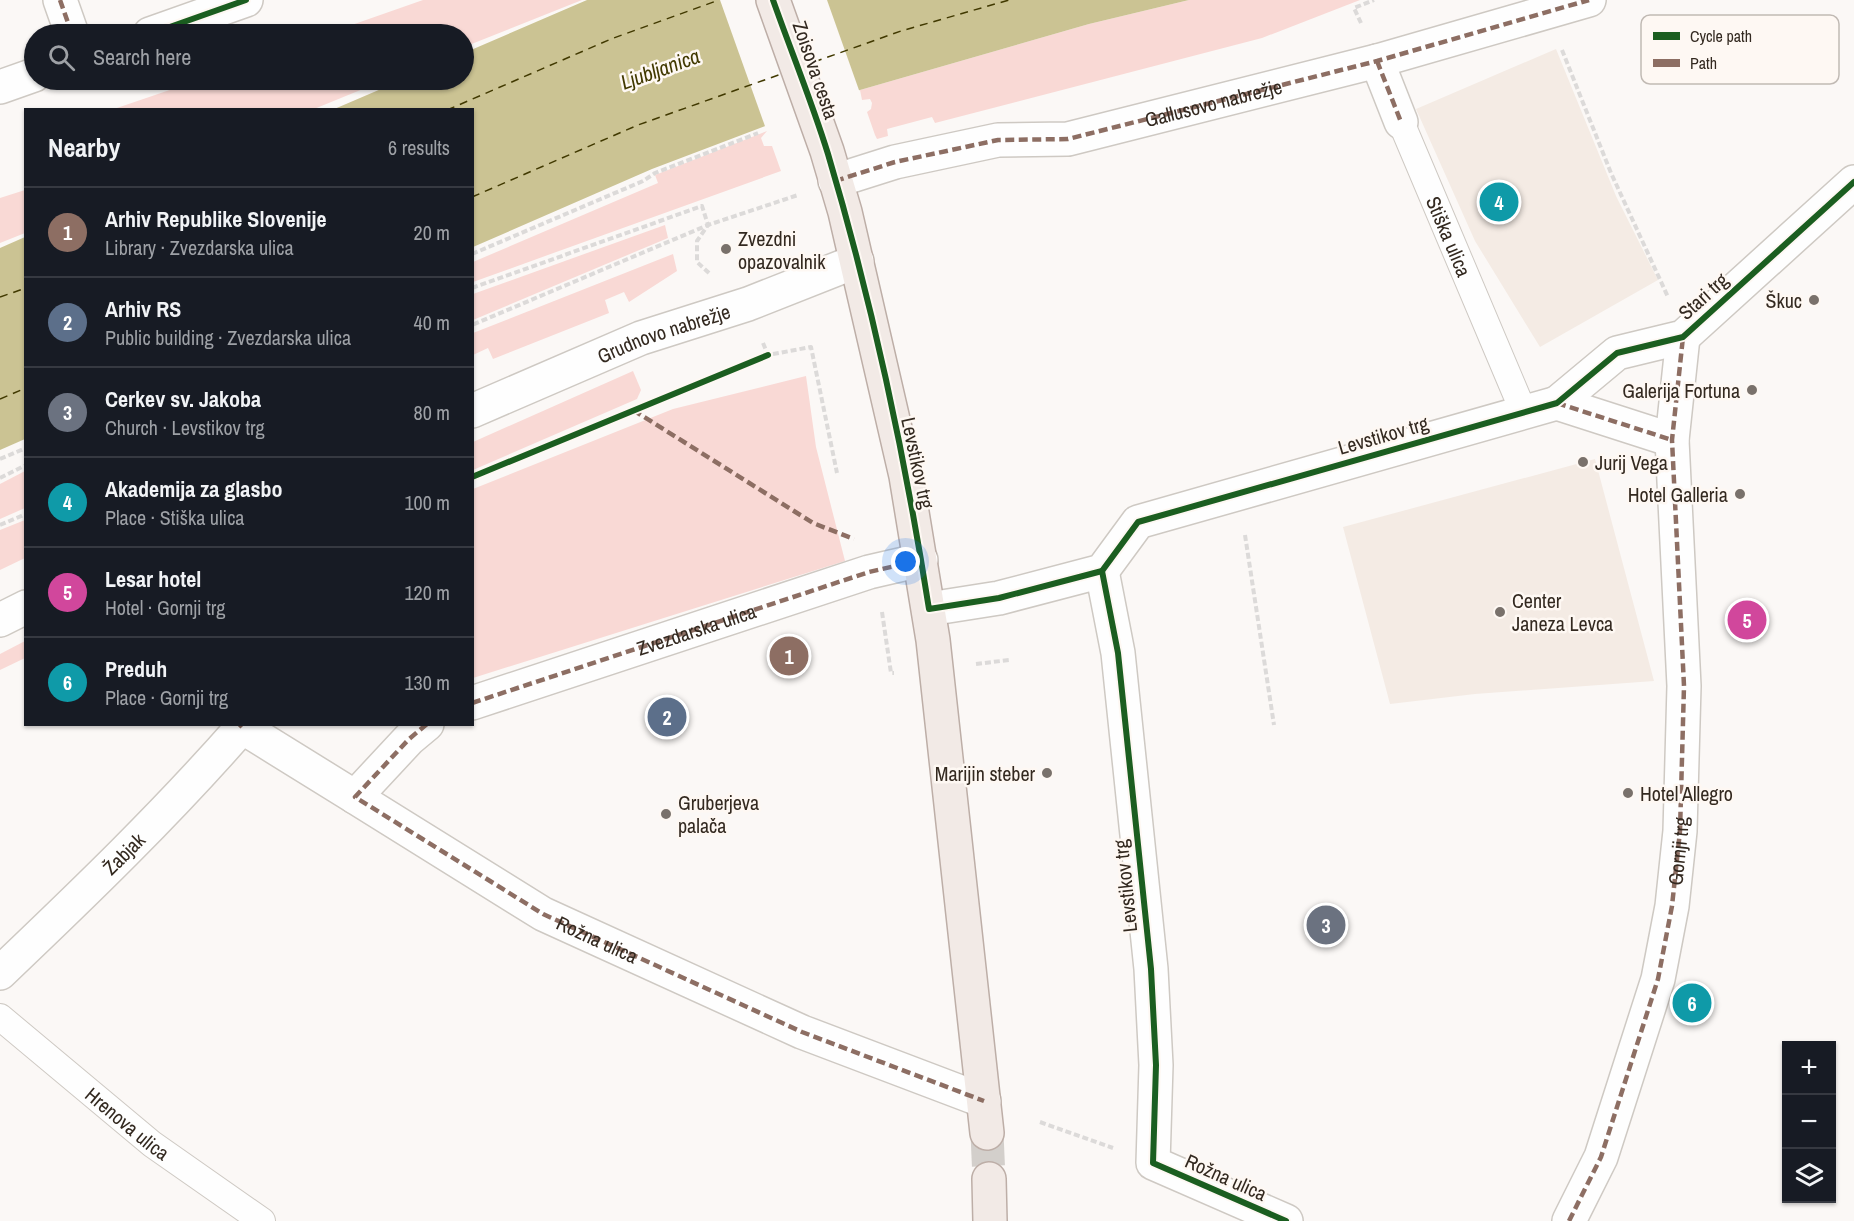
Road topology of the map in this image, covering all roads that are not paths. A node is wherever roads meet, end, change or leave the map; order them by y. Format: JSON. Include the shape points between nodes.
{"nodes":[{"id":1,"x":60,"y":0,"type":"edge"},
{"id":2,"x":246,"y":0,"type":"edge"},
{"id":3,"x":773,"y":0,"type":"edge"},
{"id":4,"x":1589,"y":0,"type":"edge"},
{"id":5,"x":68,"y":24,"type":"edge"},
{"id":6,"x":178,"y":24,"type":"edge"},
{"id":7,"x":1377,"y":62,"type":"junction"},
{"id":8,"x":24,"y":79,"type":"edge"},
{"id":9,"x":0,"y":87,"type":"edge"},
{"id":10,"x":1401,"y":122,"type":"joint"},
{"id":11,"x":831,"y":166,"type":"junction"},
{"id":12,"x":1854,"y":182,"type":"edge"},
{"id":13,"x":857,"y":261,"type":"junction"},
{"id":14,"x":1683,"y":336,"type":"junction"},
{"id":15,"x":1557,"y":403,"type":"junction"},
{"id":16,"x":474,"y":410,"type":"edge"},
{"id":17,"x":1524,"y":412,"type":"junction"},
{"id":18,"x":1672,"y":452,"type":"junction"},
{"id":19,"x":921,"y":560,"type":"junction"},
{"id":20,"x":1102,"y":571,"type":"junction"},
{"id":21,"x":24,"y":608,"type":"edge"},
{"id":22,"x":929,"y":609,"type":"junction"},
{"id":23,"x":0,"y":620,"type":"edge"},
{"id":24,"x":474,"y":702,"type":"edge"},
{"id":25,"x":241,"y":726,"type":"edge"},
{"id":26,"x":425,"y":726,"type":"edge"},
{"id":27,"x":355,"y":797,"type":"junction"},
{"id":28,"x":0,"y":973,"type":"edge"},
{"id":29,"x":0,"y":1017,"type":"edge"},
{"id":30,"x":985,"y":1117,"type":"joint"},
{"id":31,"x":1153,"y":1163,"type":"joint"},
{"id":32,"x":989,"y":1179,"type":"tunnel mouth"},
{"id":33,"x":262,"y":1221,"type":"edge"},
{"id":34,"x":990,"y":1221,"type":"edge"},
{"id":35,"x":1286,"y":1221,"type":"edge"},
{"id":36,"x":1569,"y":1221,"type":"edge"}],
"edges":[{"from":1,"to":5,"type":"street"},
{"from":2,"to":6,"type":"street"},
{"from":3,"to":11,"type":"main road","name":"Zoisova cesta"},
{"from":4,"to":7,"type":"street","name":"Gallusovo nabrežje"},
{"from":7,"to":10,"type":"street","name":"Stiška ulica"},
{"from":7,"to":11,"type":"street","name":"Gallusovo nabrežje","via":[[1068,139],[998,140],[895,162]]},
{"from":8,"to":9,"type":"street"},
{"from":10,"to":17,"type":"lane","name":"Stiška ulica"},
{"from":11,"to":13,"type":"main road","name":"Levstikov trg"},
{"from":12,"to":14,"type":"street","name":"Stari trg"},
{"from":13,"to":16,"type":"street","name":"Grudnovo nabrežje","via":[[748,304],[641,338]]},
{"from":13,"to":19,"type":"main road","name":"Levstikov trg"},
{"from":14,"to":15,"type":"street","name":"Stari trg","via":[[1617,354]]},
{"from":14,"to":18,"type":"street","name":"Stari trg"},
{"from":15,"to":17,"type":"street","name":"Levstikov trg"},
{"from":15,"to":18,"type":"street"},
{"from":17,"to":20,"type":"street","name":"Levstikov trg","via":[[1138,522]]},
{"from":18,"to":36,"type":"street","name":"Gornji trg","via":[[1684,686],[1680,831],[1672,906],[1658,979],[1601,1157]]},
{"from":19,"to":22,"type":"main road","name":"Levstikov trg"},
{"from":19,"to":24,"type":"street","name":"Zvezdarska ulica","via":[[851,578]]},
{"from":20,"to":22,"type":"street","via":[[999,598]]},
{"from":20,"to":31,"type":"street","name":"Levstikov trg","via":[[1118,653],[1151,969],[1156,1065]]},
{"from":21,"to":23,"type":"street"},
{"from":22,"to":30,"type":"main road","name":"Levstikov trg"},
{"from":25,"to":27,"type":"street","name":"Rožna ulica"},
{"from":25,"to":28,"type":"street","name":"Žabjak","via":[[120,860]]},
{"from":26,"to":27,"type":"street"},
{"from":27,"to":30,"type":"street","name":"Rožna ulica","via":[[543,914]]},
{"from":29,"to":33,"type":"lane","name":"Hrenova ulica","via":[[152,1144]]},
{"from":31,"to":35,"type":"street","name":"Rožna ulica"},
{"from":32,"to":34,"type":"main road"}]}
